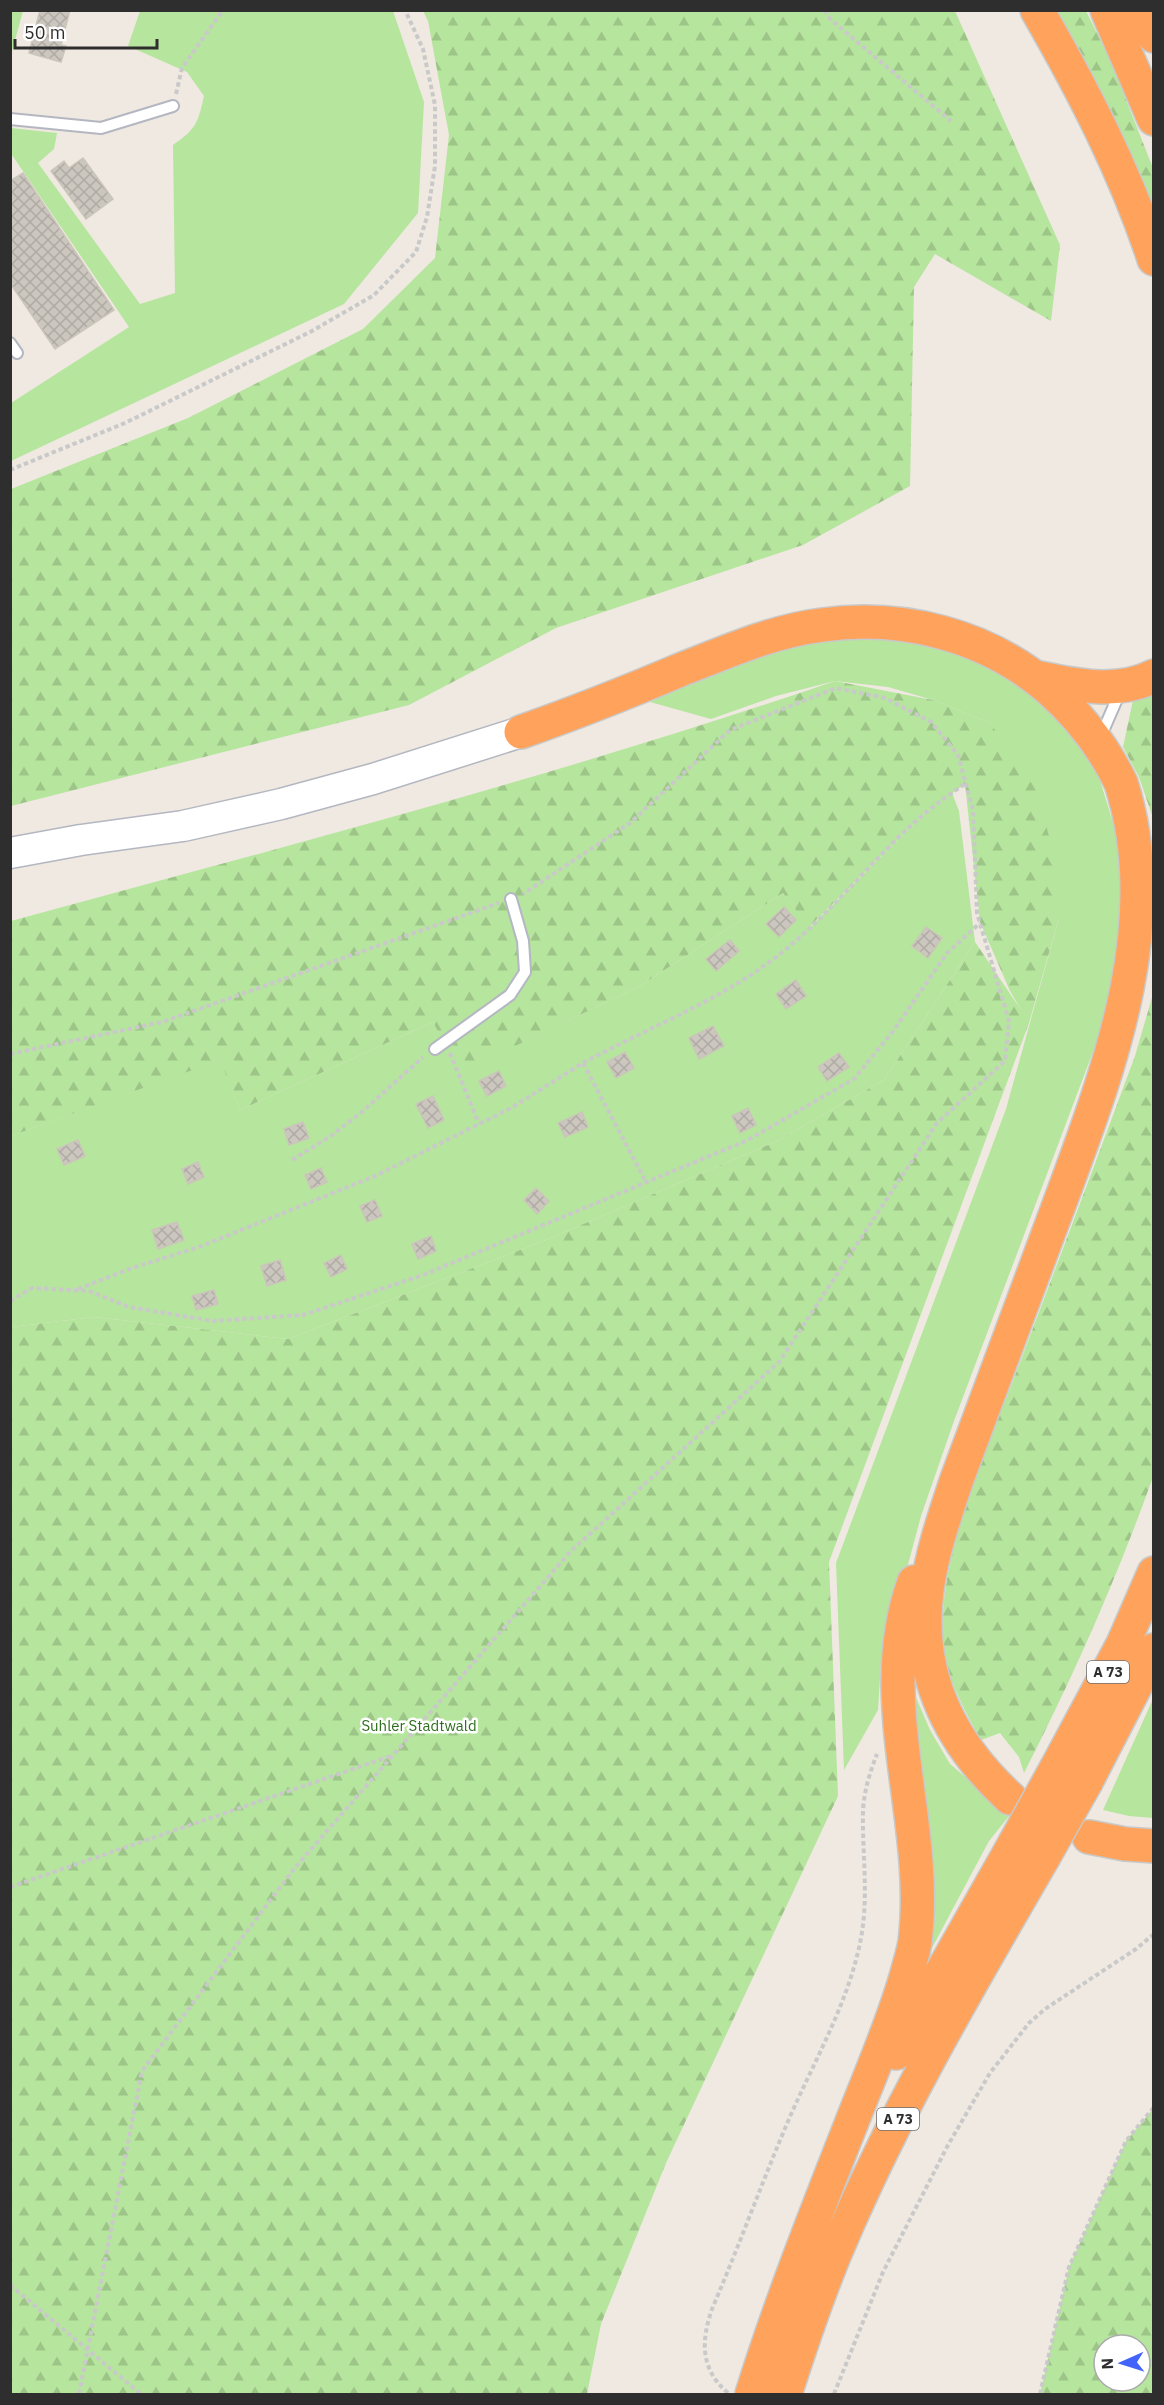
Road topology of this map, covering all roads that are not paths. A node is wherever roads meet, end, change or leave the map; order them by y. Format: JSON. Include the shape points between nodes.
{"nodes":[{"id":1,"x":1037,"y":10,"type":"edge"},
{"id":2,"x":1107,"y":10,"type":"edge"},
{"id":3,"x":1142,"y":10,"type":"edge"},
{"id":4,"x":1154,"y":36,"type":"edge"},
{"id":5,"x":173,"y":106,"type":"road end"},
{"id":6,"x":10,"y":119,"type":"edge"},
{"id":7,"x":1154,"y":119,"type":"edge"},
{"id":8,"x":1154,"y":259,"type":"edge"},
{"id":9,"x":1154,"y":676,"type":"edge"},
{"id":10,"x":1034,"y":677,"type":"junction"},
{"id":11,"x":1123,"y":686,"type":"junction"},
{"id":12,"x":521,"y":732,"type":"joint"},
{"id":13,"x":1098,"y":743,"type":"junction"},
{"id":14,"x":10,"y":853,"type":"edge"},
{"id":15,"x":511,"y":899,"type":"road end"},
{"id":16,"x":435,"y":1049,"type":"road end"},
{"id":17,"x":957,"y":1479,"type":"junction"},
{"id":18,"x":1154,"y":1573,"type":"edge"},
{"id":19,"x":1154,"y":1650,"type":"edge"},
{"id":20,"x":1010,"y":1798,"type":"dead end"},
{"id":21,"x":1089,"y":1837,"type":"dead end"},
{"id":22,"x":1154,"y":1846,"type":"edge"},
{"id":23,"x":1029,"y":1851,"type":"junction"},
{"id":24,"x":813,"y":2222,"type":"junction"},
{"id":25,"x":752,"y":2394,"type":"edge"},
{"id":26,"x":785,"y":2394,"type":"edge"}],
"edges":[{"from":1,"to":8,"type":"highway","via":[[1118,162]]},
{"from":2,"to":7,"type":"highway"},
{"from":3,"to":4,"type":"highway"},
{"from":5,"to":6,"type":"lane","via":[[101,128]]},
{"from":9,"to":11,"type":"highway"},
{"from":10,"to":11,"type":"highway","via":[[1084,686]]},
{"from":10,"to":12,"type":"highway","via":[[980,646],[942,632],[896,623],[835,623],[790,631],[746,645]]},
{"from":10,"to":13,"type":"highway","via":[[1071,710]]},
{"from":11,"to":13,"type":"lane"},
{"from":12,"to":14,"type":"main road","via":[[281,804],[183,826]]},
{"from":13,"to":17,"type":"highway","via":[[1132,809],[1141,843],[1148,903],[1142,961],[1111,1065]]},
{"from":15,"to":16,"type":"lane","via":[[523,941],[525,972],[510,995]]},
{"from":17,"to":20,"type":"highway","via":[[927,1589],[929,1662],[939,1700],[957,1738]]},
{"from":17,"to":24,"type":"highway","via":[[912,1589],[898,1655],[899,1723],[918,1887],[915,1945],[891,2024]]},
{"from":18,"to":23,"type":"highway","number":"A 73","bridge":true,"via":[[1123,1644],[1058,1767]]},
{"from":19,"to":23,"type":"highway","number":"A 73","bridge":true,"via":[[1086,1782]]},
{"from":21,"to":22,"type":"highway"},
{"from":23,"to":24,"type":"highway","number":"A 73","via":[[862,2117]]},
{"from":23,"to":26,"type":"highway","number":"A 73","via":[[961,1999],[889,2136],[838,2246]]},
{"from":24,"to":25,"type":"highway","number":"A 73"}]}
